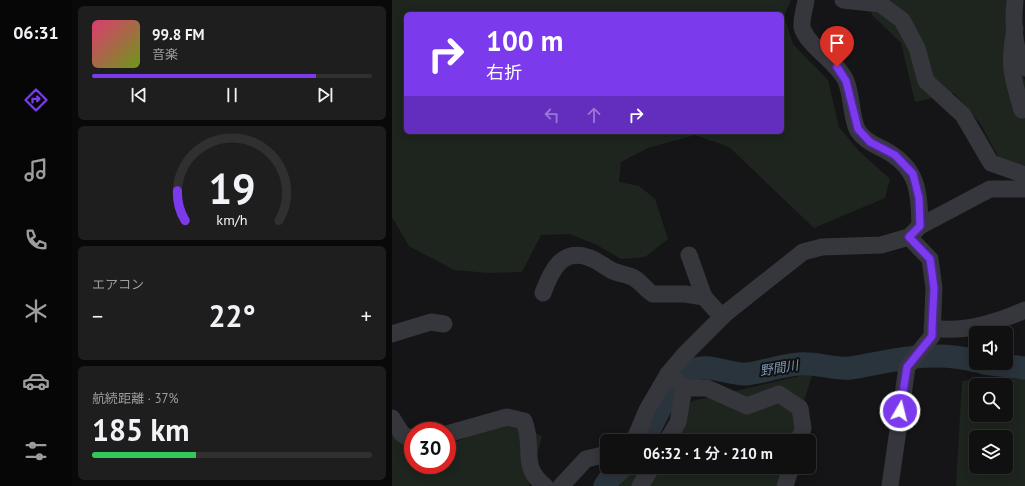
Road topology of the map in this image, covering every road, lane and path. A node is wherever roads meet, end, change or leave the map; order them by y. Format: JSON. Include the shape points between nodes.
{"nodes":[{"id":1,"x":806,"y":0,"type":"edge"},
{"id":2,"x":843,"y":0,"type":"edge"},
{"id":3,"x":1015,"y":0,"type":"edge"},
{"id":4,"x":1015,"y":29,"type":"junction"},
{"id":5,"x":1025,"y":68,"type":"edge"},
{"id":6,"x":1022,"y":110,"type":"dead end"},
{"id":7,"x":1025,"y":175,"type":"edge"},
{"id":8,"x":1025,"y":189,"type":"edge"},
{"id":9,"x":914,"y":232,"type":"junction"},
{"id":10,"x":689,"y":255,"type":"dead end"},
{"id":11,"x":543,"y":292,"type":"dead end"},
{"id":12,"x":704,"y":298,"type":"junction"},
{"id":13,"x":1025,"y":310,"type":"edge"},
{"id":14,"x":722,"y":317,"type":"junction"},
{"id":15,"x":444,"y":324,"type":"dead end"},
{"id":16,"x":932,"y":328,"type":"junction"},
{"id":17,"x":392,"y":334,"type":"edge"},
{"id":18,"x":668,"y":374,"type":"junction"},
{"id":19,"x":684,"y":388,"type":"junction"},
{"id":20,"x":392,"y":418,"type":"edge"},
{"id":21,"x":456,"y":431,"type":"edge"},
{"id":22,"x":637,"y":434,"type":"edge"},
{"id":23,"x":671,"y":434,"type":"edge"},
{"id":24,"x":801,"y":434,"type":"edge"},
{"id":25,"x":404,"y":435,"type":"edge"},
{"id":26,"x":600,"y":456,"type":"edge"},
{"id":27,"x":648,"y":474,"type":"edge"},
{"id":28,"x":789,"y":474,"type":"edge"},
{"id":29,"x":545,"y":486,"type":"edge"},
{"id":30,"x":561,"y":486,"type":"edge"},
{"id":31,"x":640,"y":486,"type":"edge"},
{"id":32,"x":785,"y":486,"type":"edge"},
{"id":33,"x":890,"y":486,"type":"edge"}],
"edges":[{"from":1,"to":9,"type":"street","via":[[802,27],[846,81],[858,129],[870,142],[895,155],[913,174],[919,198]]},
{"from":2,"to":7,"type":"street","via":[[880,4],[902,20],[917,48],[926,81],[963,115],[991,163]]},
{"from":3,"to":4,"type":"street"},
{"from":4,"to":5,"type":"street","via":[[1019,59]]},
{"from":4,"to":6,"type":"street","via":[[1010,68]]},
{"from":8,"to":9,"type":"street","via":[[990,189]]},
{"from":9,"to":14,"type":"street","via":[[881,245],[822,247],[803,252]]},
{"from":9,"to":16,"type":"street","via":[[930,259],[934,288]]},
{"from":10,"to":12,"type":"street"},
{"from":11,"to":12,"type":"street","via":[[558,263],[582,255],[613,271],[636,279],[653,294],[685,294]]},
{"from":12,"to":14,"type":"street"},
{"from":13,"to":16,"type":"street","via":[[985,324],[945,330]]},
{"from":14,"to":18,"type":"street"},
{"from":15,"to":17,"type":"street","via":[[431,322]]},
{"from":16,"to":33,"type":"street","via":[[932,336],[907,367]]},
{"from":18,"to":19,"type":"street"},
{"from":18,"to":22,"type":"street","via":[[647,410]]},
{"from":19,"to":23,"type":"street","via":[[678,422]]},
{"from":19,"to":24,"type":"street","via":[[707,388],[747,406],[779,394],[800,408],[803,428]]},
{"from":20,"to":25,"type":"street"},
{"from":21,"to":29,"type":"street","via":[[507,417],[524,421],[528,431],[529,468]]},
{"from":26,"to":30,"type":"street","via":[[586,459]]},
{"from":27,"to":31,"type":"street"},
{"from":28,"to":32,"type":"street"}]}
